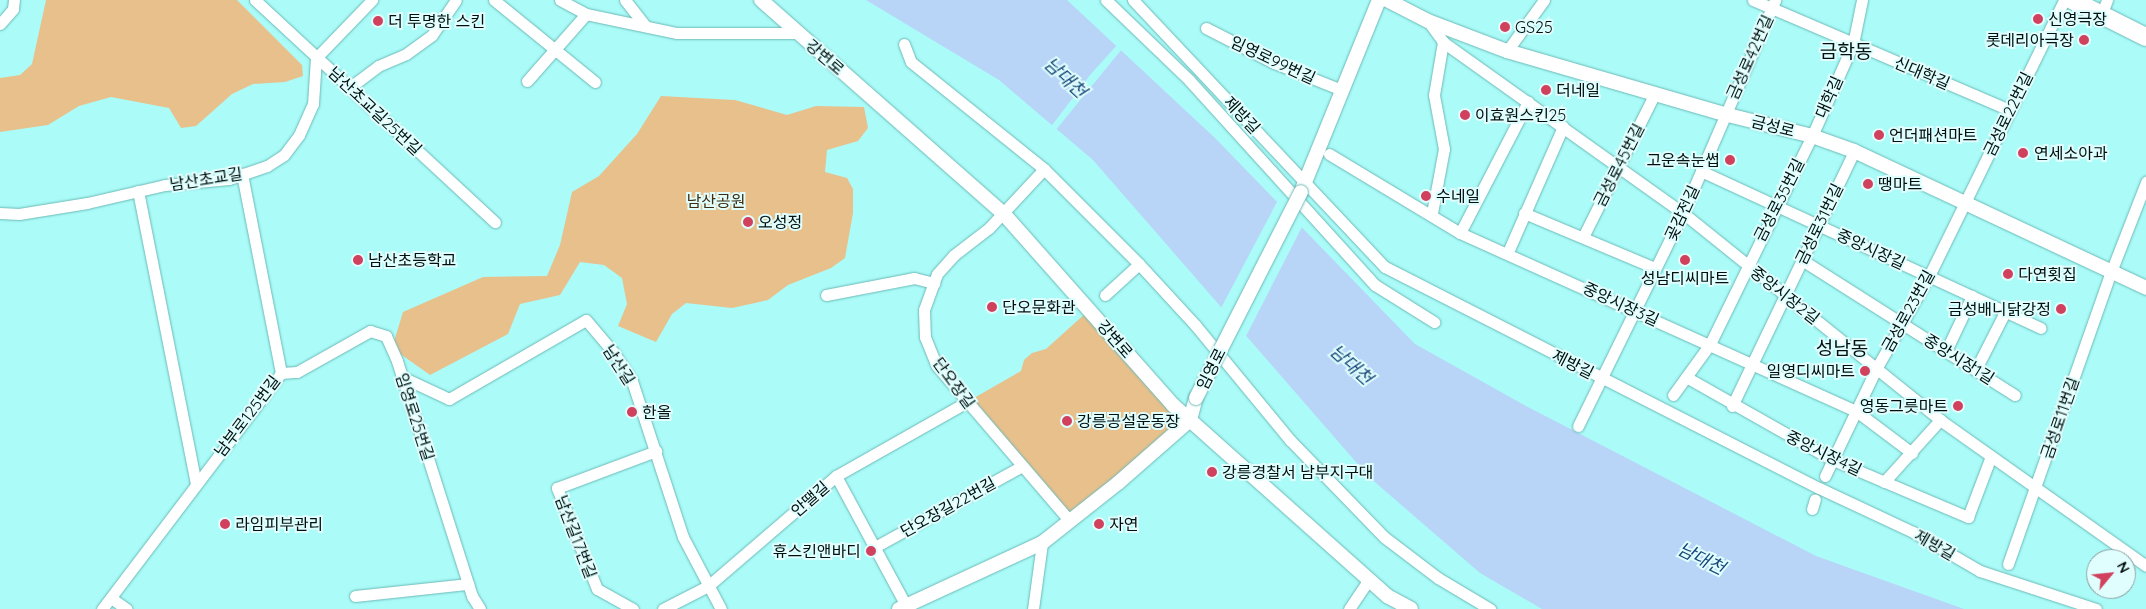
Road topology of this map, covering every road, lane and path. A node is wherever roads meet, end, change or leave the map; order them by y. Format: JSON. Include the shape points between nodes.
{"nodes":[{"id":1,"x":14,"y":0,"type":"edge"},
{"id":2,"x":255,"y":0,"type":"edge"},
{"id":3,"x":372,"y":0,"type":"edge"},
{"id":4,"x":456,"y":0,"type":"edge"},
{"id":5,"x":494,"y":0,"type":"edge"},
{"id":6,"x":560,"y":0,"type":"edge"},
{"id":7,"x":625,"y":0,"type":"edge"},
{"id":8,"x":760,"y":0,"type":"edge"},
{"id":9,"x":1106,"y":0,"type":"edge"},
{"id":10,"x":1133,"y":0,"type":"edge"},
{"id":11,"x":1379,"y":0,"type":"edge"},
{"id":12,"x":1387,"y":0,"type":"edge"},
{"id":13,"x":1753,"y":0,"type":"edge"},
{"id":14,"x":1862,"y":0,"type":"edge"},
{"id":15,"x":2064,"y":0,"type":"edge"},
{"id":16,"x":2072,"y":0,"type":"edge"},
{"id":17,"x":1540,"y":1,"type":"edge"},
{"id":18,"x":1773,"y":4,"type":"edge"},
{"id":19,"x":2104,"y":7,"type":"edge"},
{"id":20,"x":586,"y":14,"type":"junction"},
{"id":21,"x":1428,"y":21,"type":"junction"},
{"id":22,"x":0,"y":24,"type":"edge"},
{"id":23,"x":645,"y":26,"type":"junction"},
{"id":24,"x":1206,"y":28,"type":"dead end"},
{"id":25,"x":798,"y":33,"type":"junction"},
{"id":26,"x":2146,"y":37,"type":"edge"},
{"id":27,"x":1443,"y":42,"type":"junction"},
{"id":28,"x":904,"y":44,"type":"dead end"},
{"id":29,"x":1853,"y":44,"type":"junction"},
{"id":30,"x":554,"y":50,"type":"junction"},
{"id":31,"x":1507,"y":51,"type":"junction"},
{"id":32,"x":316,"y":58,"type":"junction"},
{"id":33,"x":527,"y":81,"type":"dead end"},
{"id":34,"x":595,"y":82,"type":"dead end"},
{"id":35,"x":349,"y":88,"type":"junction"},
{"id":36,"x":1342,"y":90,"type":"junction"},
{"id":37,"x":1655,"y":93,"type":"junction"},
{"id":38,"x":1528,"y":102,"type":"junction"},
{"id":39,"x":2010,"y":110,"type":"junction"},
{"id":40,"x":1724,"y":114,"type":"junction"},
{"id":41,"x":1563,"y":127,"type":"junction"},
{"id":42,"x":1812,"y":136,"type":"junction"},
{"id":43,"x":1854,"y":151,"type":"junction"},
{"id":44,"x":1328,"y":154,"type":"dead end"},
{"id":45,"x":1618,"y":167,"type":"junction"},
{"id":46,"x":1044,"y":169,"type":"junction"},
{"id":47,"x":1701,"y":171,"type":"junction"},
{"id":48,"x":242,"y":174,"type":"junction"},
{"id":49,"x":2146,"y":182,"type":"edge"},
{"id":50,"x":1303,"y":188,"type":"junction"},
{"id":51,"x":138,"y":191,"type":"junction"},
{"id":52,"x":1965,"y":200,"type":"junction"},
{"id":53,"x":1775,"y":205,"type":"junction"},
{"id":54,"x":0,"y":213,"type":"edge"},
{"id":55,"x":1003,"y":213,"type":"junction"},
{"id":56,"x":1524,"y":213,"type":"junction"},
{"id":57,"x":1683,"y":213,"type":"junction"},
{"id":58,"x":1432,"y":214,"type":"junction"},
{"id":59,"x":495,"y":222,"type":"dead end"},
{"id":60,"x":1818,"y":224,"type":"junction"},
{"id":61,"x":1460,"y":233,"type":"junction"},
{"id":62,"x":1583,"y":237,"type":"junction"},
{"id":63,"x":1508,"y":252,"type":"junction"},
{"id":64,"x":1802,"y":260,"type":"junction"},
{"id":65,"x":1139,"y":264,"type":"junction"},
{"id":66,"x":1747,"y":265,"type":"junction"},
{"id":67,"x":1655,"y":268,"type":"junction"},
{"id":68,"x":2111,"y":272,"type":"junction"},
{"id":69,"x":1929,"y":276,"type":"junction"},
{"id":70,"x":934,"y":283,"type":"junction"},
{"id":71,"x":2144,"y":290,"type":"edge"},
{"id":72,"x":1105,"y":294,"type":"dead end"},
{"id":73,"x":1785,"y":294,"type":"junction"},
{"id":74,"x":826,"y":296,"type":"dead end"},
{"id":75,"x":1972,"y":296,"type":"junction"},
{"id":76,"x":1634,"y":310,"type":"junction"},
{"id":77,"x":2006,"y":312,"type":"junction"},
{"id":78,"x":1434,"y":322,"type":"dead end"},
{"id":79,"x":1901,"y":323,"type":"junction"},
{"id":80,"x":2041,"y":328,"type":"dead end"},
{"id":81,"x":1710,"y":344,"type":"junction"},
{"id":82,"x":1946,"y":351,"type":"junction"},
{"id":83,"x":1752,"y":366,"type":"junction"},
{"id":84,"x":1876,"y":369,"type":"junction"},
{"id":85,"x":1976,"y":369,"type":"junction"},
{"id":86,"x":281,"y":373,"type":"junction"},
{"id":87,"x":402,"y":377,"type":"junction"},
{"id":88,"x":1600,"y":377,"type":"junction"},
{"id":89,"x":1686,"y":377,"type":"junction"},
{"id":90,"x":1673,"y":395,"type":"dead end"},
{"id":91,"x":2015,"y":395,"type":"dead end"},
{"id":92,"x":967,"y":402,"type":"junction"},
{"id":93,"x":1732,"y":406,"type":"junction"},
{"id":94,"x":1856,"y":412,"type":"junction"},
{"id":95,"x":1190,"y":420,"type":"junction"},
{"id":96,"x":1940,"y":420,"type":"junction"},
{"id":97,"x":1578,"y":426,"type":"dead end"},
{"id":98,"x":656,"y":451,"type":"junction"},
{"id":99,"x":1912,"y":453,"type":"junction"},
{"id":100,"x":1991,"y":456,"type":"junction"},
{"id":101,"x":1832,"y":460,"type":"junction"},
{"id":102,"x":1022,"y":466,"type":"junction"},
{"id":103,"x":836,"y":476,"type":"junction"},
{"id":104,"x":1825,"y":476,"type":"dead end"},
{"id":105,"x":1884,"y":482,"type":"junction"},
{"id":106,"x":196,"y":483,"type":"junction"},
{"id":107,"x":2036,"y":487,"type":"junction"},
{"id":108,"x":1070,"y":520,"type":"junction"},
{"id":109,"x":1042,"y":543,"type":"junction"},
{"id":110,"x":873,"y":548,"type":"junction"},
{"id":111,"x":2008,"y":564,"type":"dead end"},
{"id":112,"x":2146,"y":566,"type":"edge"},
{"id":113,"x":1369,"y":579,"type":"junction"},
{"id":114,"x":468,"y":584,"type":"junction"},
{"id":115,"x":708,"y":586,"type":"junction"},
{"id":116,"x":355,"y":596,"type":"dead end"},
{"id":117,"x":111,"y":598,"type":"junction"},
{"id":118,"x":904,"y":608,"type":"edge"},
{"id":119,"x":102,"y":609,"type":"edge"},
{"id":120,"x":126,"y":609,"type":"edge"},
{"id":121,"x":480,"y":609,"type":"edge"},
{"id":122,"x":634,"y":609,"type":"edge"},
{"id":123,"x":663,"y":609,"type":"edge"},
{"id":124,"x":721,"y":609,"type":"edge"},
{"id":125,"x":1033,"y":609,"type":"edge"},
{"id":126,"x":1349,"y":609,"type":"edge"},
{"id":127,"x":1410,"y":609,"type":"edge"},
{"id":128,"x":1490,"y":609,"type":"edge"},
{"id":129,"x":2096,"y":609,"type":"edge"}],
"edges":[{"from":1,"to":22,"type":"street","via":[[13,9]]},
{"from":2,"to":32,"type":"street","name":"남산초교길25번길"},
{"from":3,"to":32,"type":"street"},
{"from":4,"to":35,"type":"street","via":[[432,35],[406,54],[378,66]]},
{"from":5,"to":30,"type":"street"},
{"from":6,"to":20,"type":"street"},
{"from":7,"to":23,"type":"street"},
{"from":8,"to":25,"type":"street","name":"강변로"},
{"from":9,"to":78,"type":"street","via":[[1188,80],[1376,285]]},
{"from":10,"to":50,"type":"street","name":"제방길"},
{"from":11,"to":36,"type":"street","name":"임영로"},
{"from":12,"to":21,"type":"street","name":"금성로"},
{"from":13,"to":18,"type":"street","name":"신대학길"},
{"from":14,"to":29,"type":"street","name":"대학길"},
{"from":15,"to":39,"type":"street","name":"금성로22번길"},
{"from":16,"to":19,"type":"main road"},
{"from":17,"to":31,"type":"street"},
{"from":18,"to":29,"type":"street","name":"신대학길"},
{"from":18,"to":40,"type":"street","name":"금성로42번길"},
{"from":19,"to":26,"type":"main road"},
{"from":20,"to":23,"type":"street"},
{"from":20,"to":30,"type":"street"},
{"from":21,"to":27,"type":"street","name":"중앙시장2길"},
{"from":21,"to":31,"type":"street","name":"금성로"},
{"from":23,"to":25,"type":"street","via":[[677,33]]},
{"from":24,"to":36,"type":"street","name":"임영로99번길","via":[[1274,63]]},
{"from":25,"to":55,"type":"street","name":"강변로"},
{"from":27,"to":38,"type":"street","name":"중앙시장2길"},
{"from":27,"to":58,"type":"street","via":[[1434,96],[1444,150]]},
{"from":28,"to":46,"type":"street","via":[[911,62]]},
{"from":29,"to":39,"type":"street","name":"신대학길"},
{"from":29,"to":42,"type":"street","name":"대학길"},
{"from":30,"to":33,"type":"street"},
{"from":30,"to":34,"type":"street"},
{"from":31,"to":37,"type":"street","name":"금성로"},
{"from":32,"to":35,"type":"street","name":"남산초교길25번길"},
{"from":32,"to":48,"type":"street","name":"남산초교길","via":[[313,104],[299,135],[284,155],[267,166]]},
{"from":35,"to":59,"type":"street","name":"남산초교길25번길"},
{"from":36,"to":50,"type":"street","name":"임영로"},
{"from":37,"to":40,"type":"street","name":"금성로"},
{"from":37,"to":45,"type":"street","name":"금성로45번길"},
{"from":38,"to":41,"type":"street","name":"중앙시장2길"},
{"from":38,"to":61,"type":"street"},
{"from":39,"to":52,"type":"street","name":"금성로22번길"},
{"from":40,"to":42,"type":"street","name":"금성로"},
{"from":40,"to":47,"type":"street","name":"곶감전길","via":[[1722,126]]},
{"from":41,"to":45,"type":"street","name":"중앙시장2길"},
{"from":41,"to":56,"type":"street"},
{"from":42,"to":43,"type":"street","name":"금성로"},
{"from":42,"to":53,"type":"street","name":"금성로35번길"},
{"from":43,"to":52,"type":"street","name":"금성로"},
{"from":43,"to":60,"type":"street","name":"금성로31번길"},
{"from":44,"to":58,"type":"street","name":"중앙시장3길"},
{"from":45,"to":57,"type":"street","name":"중앙시장2길"},
{"from":45,"to":62,"type":"street","name":"금성로45번길"},
{"from":46,"to":55,"type":"street","name":"단오장길"},
{"from":46,"to":65,"type":"street"},
{"from":47,"to":53,"type":"street","name":"중앙시장길"},
{"from":47,"to":57,"type":"street","name":"곶감전길"},
{"from":48,"to":51,"type":"street","name":"남산초교길"},
{"from":48,"to":86,"type":"street","name":"남부로125번길"},
{"from":49,"to":68,"type":"street","name":"금성로11번길"},
{"from":50,"to":88,"type":"street","name":"제방길","via":[[1385,267]]},
{"from":50,"to":95,"type":"street","name":"임영로","bridge":true,"via":[[1196,398]]},
{"from":51,"to":54,"type":"street","name":"남산초교길","via":[[87,204],[19,214]]},
{"from":51,"to":106,"type":"street"},
{"from":52,"to":68,"type":"street","name":"금성로"},
{"from":52,"to":69,"type":"street","name":"금성로23번길"},
{"from":53,"to":60,"type":"street","name":"중앙시장길"},
{"from":53,"to":66,"type":"street","name":"금성로35번길"},
{"from":55,"to":70,"type":"street","name":"단오장길","via":[[954,255]]},
{"from":55,"to":95,"type":"street","name":"강변로"},
{"from":56,"to":62,"type":"street"},
{"from":56,"to":63,"type":"street"},
{"from":57,"to":66,"type":"street","name":"중앙시장2길"},
{"from":57,"to":67,"type":"street","name":"곶감전길"},
{"from":58,"to":61,"type":"street","name":"중앙시장3길"},
{"from":60,"to":64,"type":"street","name":"금성로31번길"},
{"from":60,"to":69,"type":"street","name":"중앙시장길"},
{"from":61,"to":63,"type":"street","name":"중앙시장3길"},
{"from":62,"to":67,"type":"street"},
{"from":63,"to":76,"type":"street","name":"중앙시장3길"},
{"from":64,"to":73,"type":"street","name":"금성로31번길"},
{"from":64,"to":79,"type":"street","name":"중앙시장1길"},
{"from":65,"to":72,"type":"street"},
{"from":65,"to":128,"type":"street","via":[[1196,326],[1290,440],[1384,536],[1438,578]]},
{"from":66,"to":73,"type":"street","name":"중앙시장2길"},
{"from":66,"to":81,"type":"street","name":"금성로35번길"},
{"from":67,"to":76,"type":"street","name":"곶감전길"},
{"from":68,"to":71,"type":"street","name":"금성로"},
{"from":68,"to":107,"type":"street","name":"금성로11번길"},
{"from":69,"to":75,"type":"street","name":"중앙시장길"},
{"from":69,"to":79,"type":"street","name":"금성로23번길"},
{"from":70,"to":74,"type":"street","via":[[914,278]]},
{"from":70,"to":92,"type":"street","name":"단오장길","via":[[924,310],[925,338],[937,366]]},
{"from":73,"to":83,"type":"street","name":"금성로31번길"},
{"from":73,"to":84,"type":"street","name":"중앙시장2길"},
{"from":75,"to":77,"type":"street","name":"중앙시장길"},
{"from":75,"to":82,"type":"street"},
{"from":76,"to":81,"type":"street","name":"중앙시장3길"},
{"from":76,"to":88,"type":"street","name":"곶감전길"},
{"from":77,"to":80,"type":"street","name":"중앙시장길"},
{"from":77,"to":85,"type":"street"},
{"from":79,"to":82,"type":"street","name":"중앙시장1길"},
{"from":79,"to":84,"type":"street","name":"금성로23번길"},
{"from":81,"to":83,"type":"street","name":"중앙시장3길"},
{"from":81,"to":89,"type":"street","name":"금성로35번길"},
{"from":82,"to":85,"type":"street","name":"중앙시장1길"},
{"from":83,"to":93,"type":"street","name":"금성로31번길"},
{"from":83,"to":94,"type":"street","name":"중앙시장3길"},
{"from":84,"to":94,"type":"street","name":"금성로23번길"},
{"from":84,"to":96,"type":"street","name":"중앙시장2길"},
{"from":85,"to":91,"type":"street","name":"중앙시장1길"},
{"from":86,"to":87,"type":"street","name":"임영로25번길","via":[[297,372],[370,331],[386,336]]},
{"from":86,"to":106,"type":"street","name":"남부로125번길"},
{"from":87,"to":98,"type":"street","name":"남산길","via":[[449,399],[586,320],[632,381]]},
{"from":87,"to":114,"type":"street","name":"임영로25번길"},
{"from":88,"to":97,"type":"street","name":"곶감전길"},
{"from":88,"to":129,"type":"street","name":"제방길","via":[[1913,532],[1980,571]]},
{"from":89,"to":90,"type":"street","name":"금성로35번길"},
{"from":89,"to":93,"type":"street","name":"중앙시장4길"},
{"from":92,"to":102,"type":"street","name":"단오장길"},
{"from":92,"to":103,"type":"street","name":"안땔길"},
{"from":93,"to":101,"type":"street","name":"중앙시장4길"},
{"from":94,"to":99,"type":"street","name":"중앙시장3길"},
{"from":94,"to":101,"type":"street","name":"금성로23번길"},
{"from":95,"to":108,"type":"street"},
{"from":95,"to":113,"type":"street","name":"강변로"},
{"from":96,"to":99,"type":"street"},
{"from":96,"to":100,"type":"street","name":"중앙시장2길"},
{"from":98,"to":115,"type":"street","name":"남산길","via":[[684,537]]},
{"from":98,"to":122,"type":"street","name":"남산길17번길","via":[[557,488],[597,589]]},
{"from":99,"to":105,"type":"street"},
{"from":100,"to":105,"type":"street","name":"중앙시장4길","via":[[1968,517]]},
{"from":100,"to":107,"type":"street","name":"중앙시장2길"},
{"from":101,"to":104,"type":"street","name":"금성로23번길"},
{"from":101,"to":105,"type":"street","name":"중앙시장4길"},
{"from":102,"to":108,"type":"street","name":"단오장길"},
{"from":102,"to":110,"type":"street","name":"단오장길22번길"},
{"from":103,"to":110,"type":"street"},
{"from":103,"to":115,"type":"street","name":"안땔길"},
{"from":106,"to":117,"type":"street","name":"남부로125번길"},
{"from":107,"to":111,"type":"street","name":"금성로11번길"},
{"from":107,"to":112,"type":"street","name":"중앙시장2길"},
{"from":108,"to":109,"type":"street"},
{"from":109,"to":118,"type":"street"},
{"from":109,"to":125,"type":"street"},
{"from":110,"to":118,"type":"street"},
{"from":113,"to":126,"type":"street"},
{"from":113,"to":127,"type":"street","name":"강변로","via":[[1387,596]]},
{"from":114,"to":116,"type":"street"},
{"from":114,"to":121,"type":"street","name":"임영로25번길"},
{"from":115,"to":123,"type":"street","name":"안땔길"},
{"from":115,"to":124,"type":"street","name":"남산길"},
{"from":117,"to":119,"type":"street","name":"남부로125번길"},
{"from":117,"to":120,"type":"street"}]}
